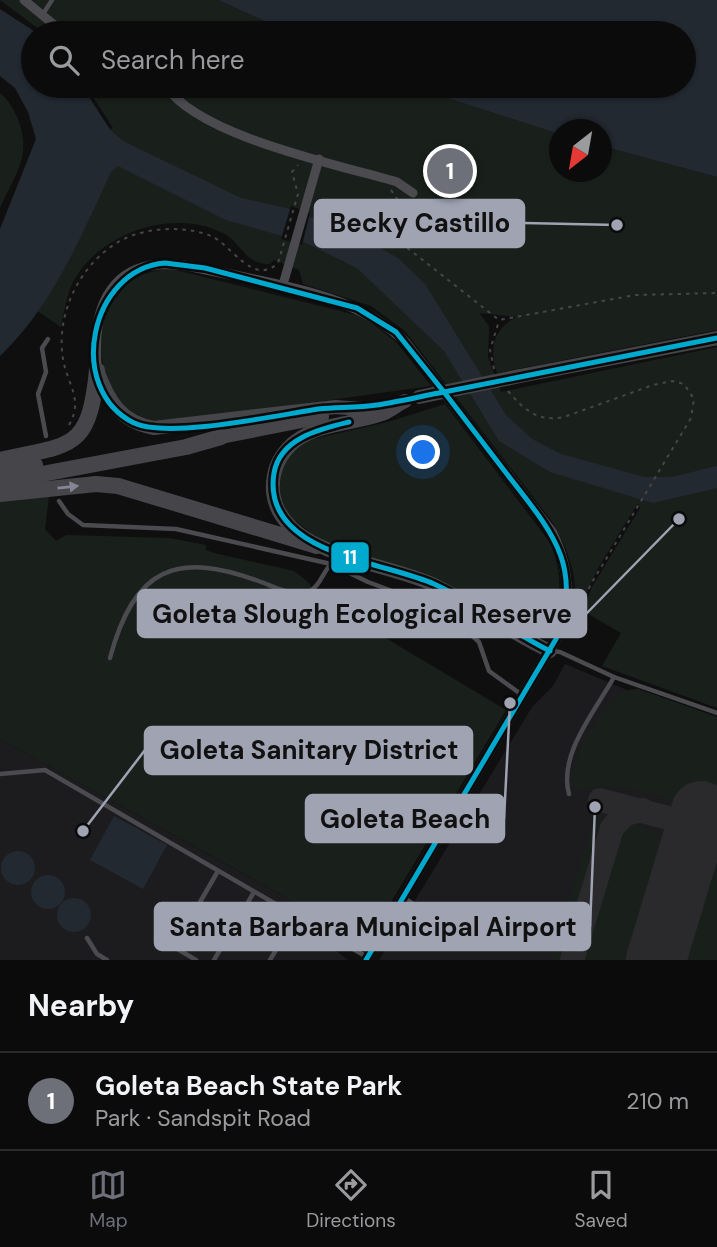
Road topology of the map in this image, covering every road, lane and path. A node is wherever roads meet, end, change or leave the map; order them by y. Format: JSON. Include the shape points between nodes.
{"nodes":[{"id":1,"x":24,"y":0,"type":"edge"},
{"id":2,"x":52,"y":0,"type":"edge"},
{"id":3,"x":43,"y":14,"type":"junction"},
{"id":4,"x":51,"y":21,"type":"edge"},
{"id":5,"x":177,"y":98,"type":"edge"},
{"id":6,"x":319,"y":159,"type":"junction"},
{"id":7,"x":300,"y":164,"type":"dead end"},
{"id":8,"x":390,"y":190,"type":"dead end"},
{"id":9,"x":412,"y":193,"type":"dead end"},
{"id":10,"x":282,"y":288,"type":"junction"},
{"id":11,"x":717,"y":293,"type":"edge"},
{"id":12,"x":499,"y":320,"type":"junction"},
{"id":13,"x":717,"y":338,"type":"edge"},
{"id":14,"x":48,"y":339,"type":"dead end"},
{"id":15,"x":97,"y":370,"type":"junction"},
{"id":16,"x":495,"y":373,"type":"dead end"},
{"id":17,"x":508,"y":391,"type":"dead end"},
{"id":18,"x":412,"y":399,"type":"junction"},
{"id":19,"x":362,"y":409,"type":"junction"},
{"id":20,"x":64,"y":431,"type":"dead end"},
{"id":21,"x":46,"y":436,"type":"dead end"},
{"id":22,"x":221,"y":437,"type":"junction"},
{"id":23,"x":0,"y":460,"type":"edge"},
{"id":24,"x":0,"y":470,"type":"edge"},
{"id":25,"x":0,"y":482,"type":"edge"},
{"id":26,"x":0,"y":494,"type":"edge"},
{"id":27,"x":60,"y":501,"type":"dead end"},
{"id":28,"x":317,"y":546,"type":"junction"},
{"id":29,"x":331,"y":564,"type":"junction"},
{"id":30,"x":566,"y":636,"type":"dead end"},
{"id":31,"x":550,"y":651,"type":"junction"},
{"id":32,"x":110,"y":658,"type":"dead end"},
{"id":33,"x":614,"y":677,"type":"junction"},
{"id":34,"x":525,"y":696,"type":"junction"},
{"id":35,"x":717,"y":713,"type":"edge"},
{"id":36,"x":0,"y":774,"type":"edge"},
{"id":37,"x":569,"y":794,"type":"dead end"},
{"id":38,"x":218,"y":871,"type":"junction"},
{"id":39,"x":254,"y":892,"type":"junction"},
{"id":40,"x":404,"y":898,"type":"junction"},
{"id":41,"x":426,"y":912,"type":"dead end"},
{"id":42,"x":296,"y":916,"type":"junction"},
{"id":43,"x":87,"y":938,"type":"dead end"},
{"id":44,"x":367,"y":959,"type":"edge"},
{"id":45,"x":107,"y":960,"type":"edge"},
{"id":46,"x":196,"y":960,"type":"edge"},
{"id":47,"x":214,"y":960,"type":"edge"},
{"id":48,"x":270,"y":960,"type":"edge"}],
"edges":[{"from":1,"to":3,"type":"street"},
{"from":2,"to":3,"type":"lane"},
{"from":3,"to":4,"type":"street"},
{"from":5,"to":6,"type":"street","via":[[208,122]]},
{"from":6,"to":9,"type":"street","via":[[397,182]]},
{"from":6,"to":10,"type":"street"},
{"from":7,"to":20,"type":"path","via":[[292,172],[297,196],[274,267],[255,268],[215,237],[180,230],[137,234],[97,257],[80,278],[68,311],[62,355],[76,401]]},
{"from":8,"to":12,"type":"path","via":[[397,200],[390,224],[396,239]]},
{"from":10,"to":15,"type":"street","via":[[184,264],[137,269],[113,287],[101,307],[95,331]]},
{"from":10,"to":31,"type":"street","via":[[361,310],[395,331],[552,532],[567,583],[564,613]]},
{"from":11,"to":12,"type":"path","via":[[635,295]]},
{"from":12,"to":16,"type":"path","via":[[490,350]]},
{"from":13,"to":18,"type":"main road","bridge":true},
{"from":14,"to":21,"type":"lane","via":[[42,348],[46,372],[38,394]]},
{"from":15,"to":19,"type":"main road","via":[[118,412],[154,428],[335,407]]},
{"from":15,"to":23,"type":"highway","via":[[92,413],[78,436],[52,448]]},
{"from":17,"to":30,"type":"path","via":[[531,414],[553,419],[675,381],[688,388],[694,399],[694,412]]},
{"from":18,"to":19,"type":"main road"},
{"from":18,"to":28,"type":"main road","via":[[383,413],[303,436],[280,458],[273,486],[279,512],[293,530]]},
{"from":19,"to":22,"type":"main road"},
{"from":22,"to":24,"type":"highway"},
{"from":22,"to":25,"type":"highway"},
{"from":26,"to":28,"type":"highway","one_way":true,"via":[[118,486]]},
{"from":27,"to":29,"type":"lane","via":[[83,525],[176,529]]},
{"from":28,"to":31,"type":"main road","via":[[433,584]]},
{"from":29,"to":32,"type":"lane","via":[[314,588],[304,593],[212,567],[186,567],[168,573],[136,594]]},
{"from":29,"to":34,"type":"lane","via":[[456,621],[479,642],[489,671]]},
{"from":31,"to":33,"type":"lane"},
{"from":31,"to":34,"type":"street"},
{"from":33,"to":35,"type":"lane"},
{"from":33,"to":37,"type":"lane","via":[[574,751],[566,782]]},
{"from":34,"to":40,"type":"street"},
{"from":36,"to":38,"type":"lane","via":[[46,770]]},
{"from":38,"to":39,"type":"lane"},
{"from":38,"to":46,"type":"lane","via":[[174,947]]},
{"from":39,"to":42,"type":"lane"},
{"from":39,"to":47,"type":"lane"},
{"from":40,"to":41,"type":"lane"},
{"from":40,"to":44,"type":"street"},
{"from":42,"to":44,"type":"lane"},
{"from":42,"to":48,"type":"lane"},
{"from":43,"to":45,"type":"lane"}]}
